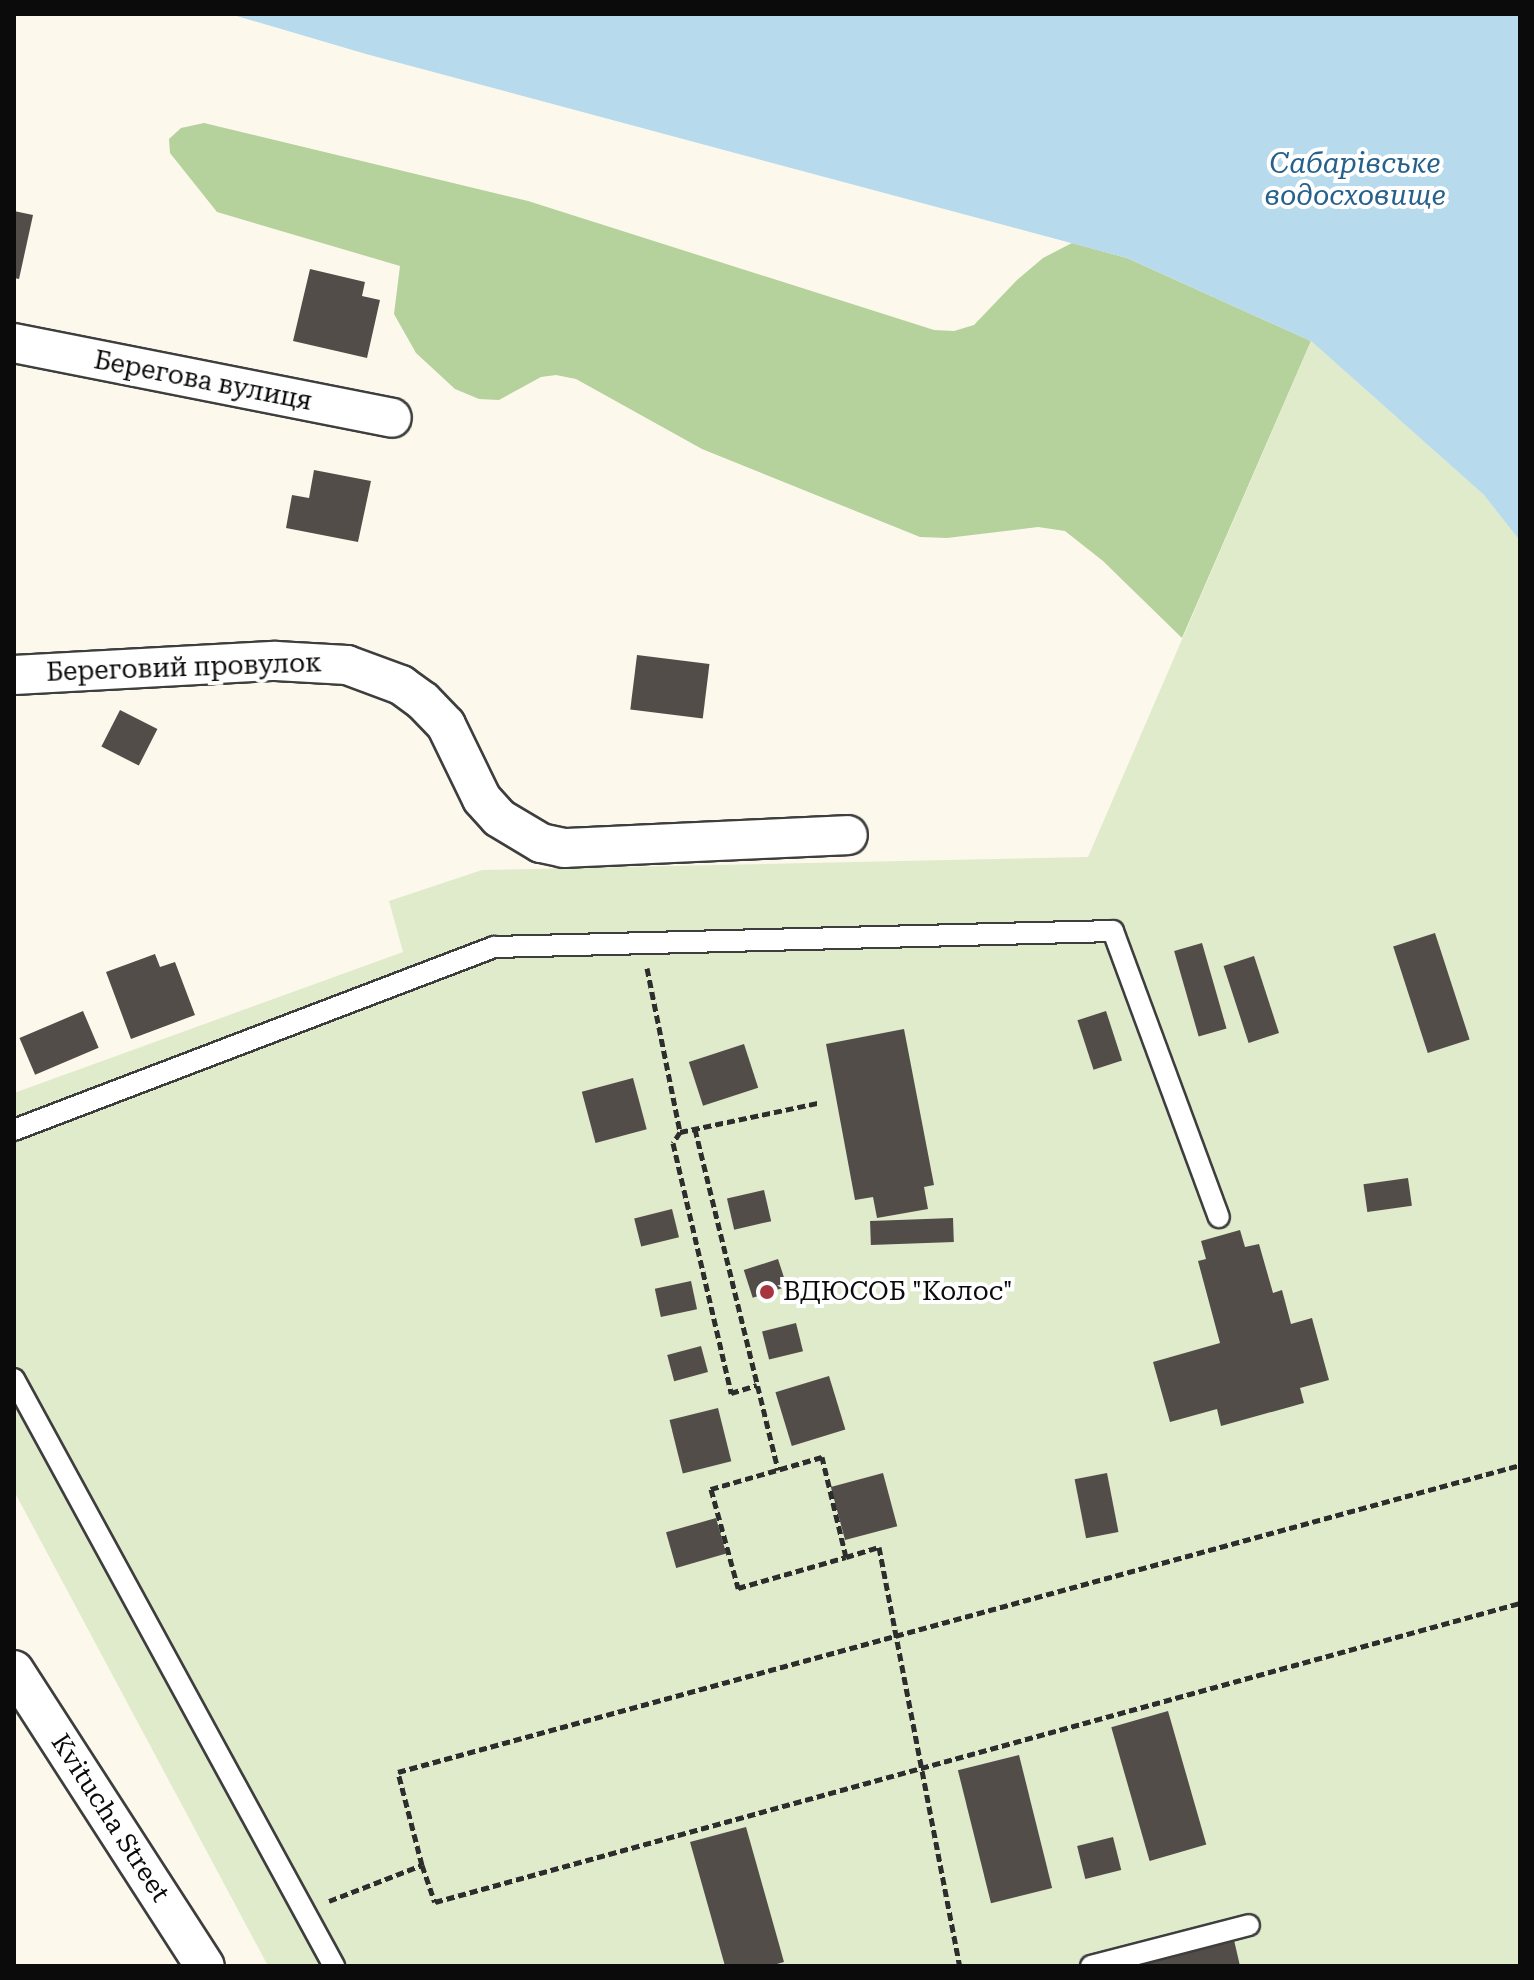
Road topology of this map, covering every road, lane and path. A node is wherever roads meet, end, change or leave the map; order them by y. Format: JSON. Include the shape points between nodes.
{"nodes":[{"id":1,"x":14,"y":343,"type":"edge"},
{"id":2,"x":392,"y":418,"type":"dead end"},
{"id":3,"x":14,"y":675,"type":"edge"},
{"id":4,"x":848,"y":835,"type":"dead end"},
{"id":5,"x":642,"y":943,"type":"junction"},
{"id":6,"x":818,"y":1103,"type":"dead end"},
{"id":7,"x":695,"y":1129,"type":"junction"},
{"id":8,"x":14,"y":1130,"type":"edge"},
{"id":9,"x":680,"y":1132,"type":"junction"},
{"id":10,"x":1219,"y":1217,"type":"dead end"},
{"id":11,"x":14,"y":1379,"type":"edge"},
{"id":12,"x":757,"y":1385,"type":"junction"},
{"id":13,"x":1520,"y":1465,"type":"edge"},
{"id":14,"x":778,"y":1470,"type":"junction"},
{"id":15,"x":846,"y":1557,"type":"junction"},
{"id":16,"x":1520,"y":1603,"type":"edge"},
{"id":17,"x":896,"y":1638,"type":"junction"},
{"id":18,"x":14,"y":1670,"type":"edge"},
{"id":19,"x":922,"y":1770,"type":"junction"},
{"id":20,"x":422,"y":1865,"type":"junction"},
{"id":21,"x":304,"y":1911,"type":"junction"},
{"id":22,"x":1249,"y":1925,"type":"dead end"},
{"id":23,"x":205,"y":1966,"type":"edge"},
{"id":24,"x":334,"y":1966,"type":"edge"},
{"id":25,"x":960,"y":1966,"type":"edge"},
{"id":26,"x":1091,"y":1966,"type":"edge"}],
"edges":[{"from":1,"to":2,"type":"street","name":"Берегова вулиця"},
{"from":3,"to":4,"type":"street","name":"Береговий провулок","via":[[276,661],[347,665],[401,685],[423,701],[446,725],[482,799],[499,818],[541,843],[564,848]]},
{"from":5,"to":8,"type":"lane","via":[[494,947]]},
{"from":5,"to":9,"type":"path"},
{"from":5,"to":10,"type":"lane","via":[[1113,931]]},
{"from":6,"to":7,"type":"path"},
{"from":7,"to":9,"type":"path"},
{"from":7,"to":12,"type":"path"},
{"from":9,"to":12,"type":"path","via":[[673,1143],[731,1393]]},
{"from":11,"to":21,"type":"lane"},
{"from":12,"to":14,"type":"path"},
{"from":13,"to":17,"type":"path"},
{"from":14,"to":15,"type":"path","via":[[822,1457]]},
{"from":14,"to":15,"type":"path","via":[[711,1489],[738,1588]]},
{"from":15,"to":17,"type":"path","via":[[879,1547]]},
{"from":16,"to":19,"type":"path"},
{"from":17,"to":19,"type":"path"},
{"from":17,"to":20,"type":"path","via":[[398,1772]]},
{"from":18,"to":23,"type":"street","name":"Kvitucha Street"},
{"from":19,"to":20,"type":"path","via":[[435,1902]]},
{"from":19,"to":25,"type":"path"},
{"from":20,"to":21,"type":"path"},
{"from":21,"to":24,"type":"lane"},
{"from":22,"to":26,"type":"lane"}]}
